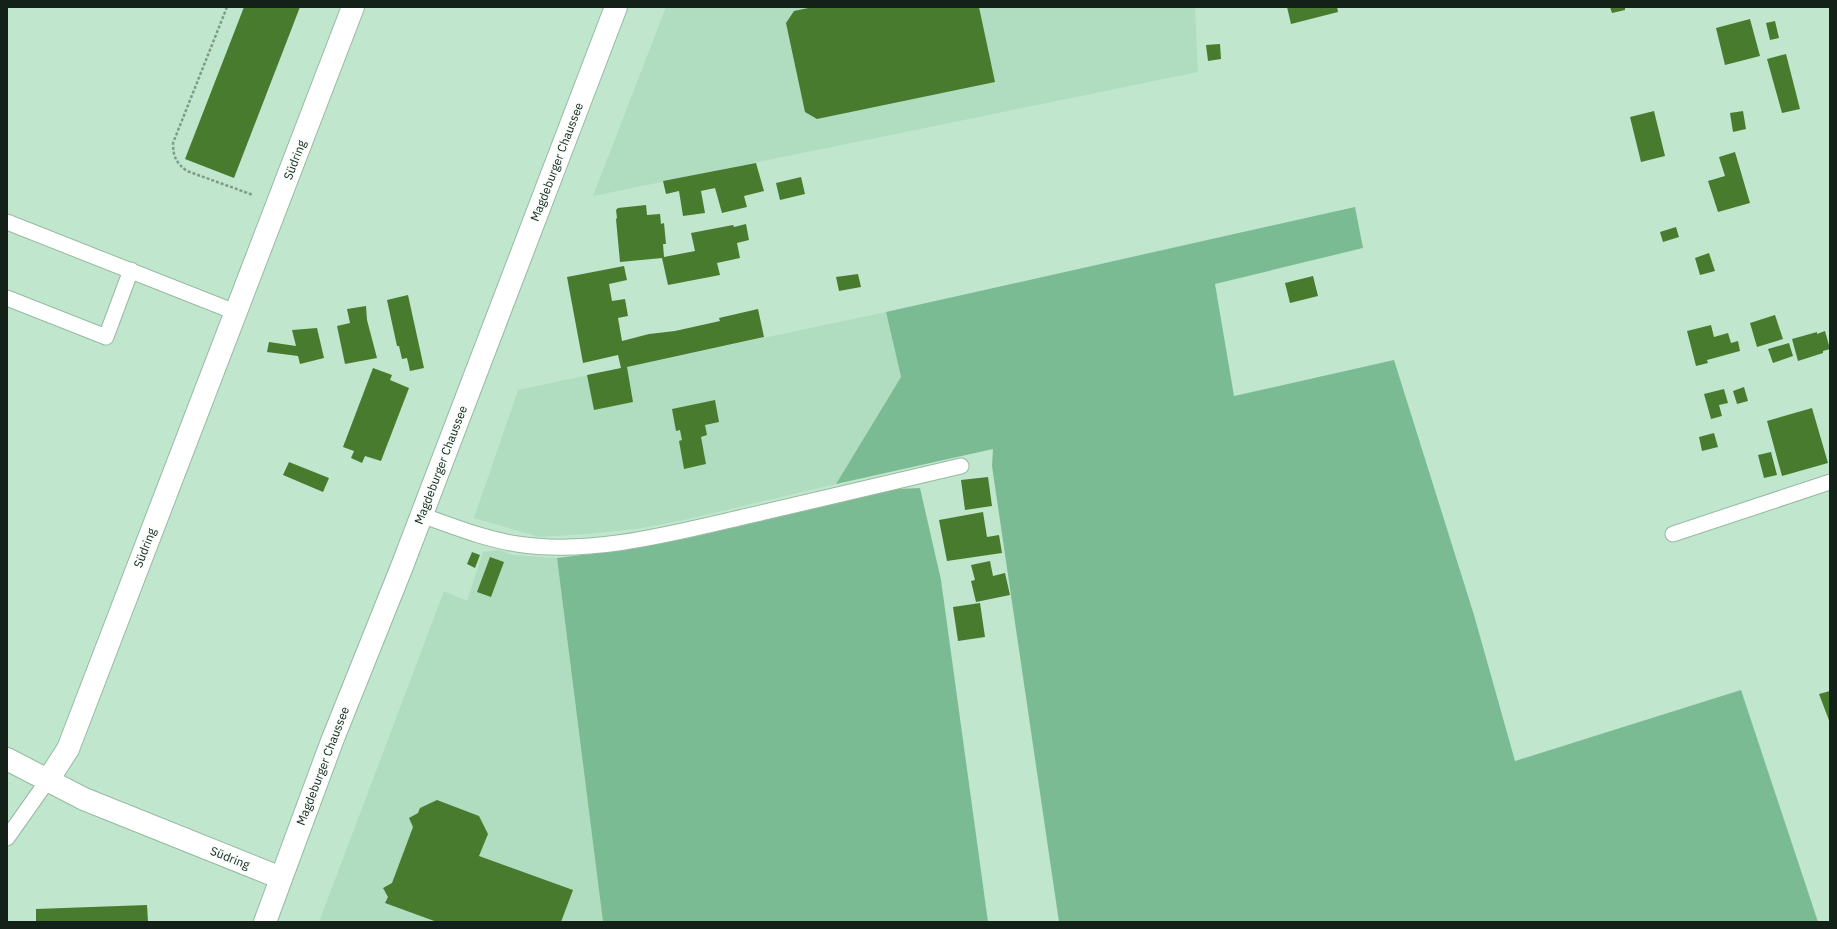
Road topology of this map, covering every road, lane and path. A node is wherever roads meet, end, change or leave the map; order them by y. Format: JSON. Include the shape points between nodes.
{"nodes":[{"id":1,"x":227,"y":7,"type":"edge"},
{"id":2,"x":353,"y":7,"type":"edge"},
{"id":3,"x":616,"y":7,"type":"edge"},
{"id":4,"x":278,"y":205,"type":"junction"},
{"id":5,"x":7,"y":222,"type":"edge"},
{"id":6,"x":131,"y":270,"type":"junction"},
{"id":7,"x":7,"y":298,"type":"edge"},
{"id":8,"x":235,"y":312,"type":"junction"},
{"id":9,"x":961,"y":466,"type":"dead end"},
{"id":10,"x":1830,"y":482,"type":"edge"},
{"id":11,"x":421,"y":515,"type":"junction"},
{"id":12,"x":1673,"y":534,"type":"dead end"},
{"id":13,"x":7,"y":759,"type":"edge"},
{"id":14,"x":48,"y":780,"type":"junction"},
{"id":15,"x":7,"y":838,"type":"edge"},
{"id":16,"x":281,"y":878,"type":"junction"},
{"id":17,"x":265,"y":922,"type":"edge"}],
"edges":[{"from":1,"to":4,"type":"path","via":[[173,143],[173,154],[178,165],[186,171]]},
{"from":2,"to":4,"type":"street","name":"Südring"},
{"from":3,"to":11,"type":"street","name":"Magdeburger Chaussee"},
{"from":4,"to":8,"type":"street","name":"Südring"},
{"from":5,"to":6,"type":"lane"},
{"from":6,"to":7,"type":"lane","via":[[106,337]]},
{"from":6,"to":8,"type":"lane"},
{"from":8,"to":14,"type":"street","name":"Südring","via":[[68,749]]},
{"from":9,"to":11,"type":"lane","via":[[699,527],[628,541],[583,546],[549,547],[517,544],[480,536]]},
{"from":10,"to":12,"type":"lane"},
{"from":11,"to":16,"type":"street","name":"Magdeburger Chaussee","via":[[332,740]]},
{"from":13,"to":14,"type":"street","name":"Südring"},
{"from":14,"to":15,"type":"lane"},
{"from":14,"to":16,"type":"street","name":"Südring","via":[[84,799]]},
{"from":16,"to":17,"type":"street","name":"Magdeburger Chaussee"}]}
